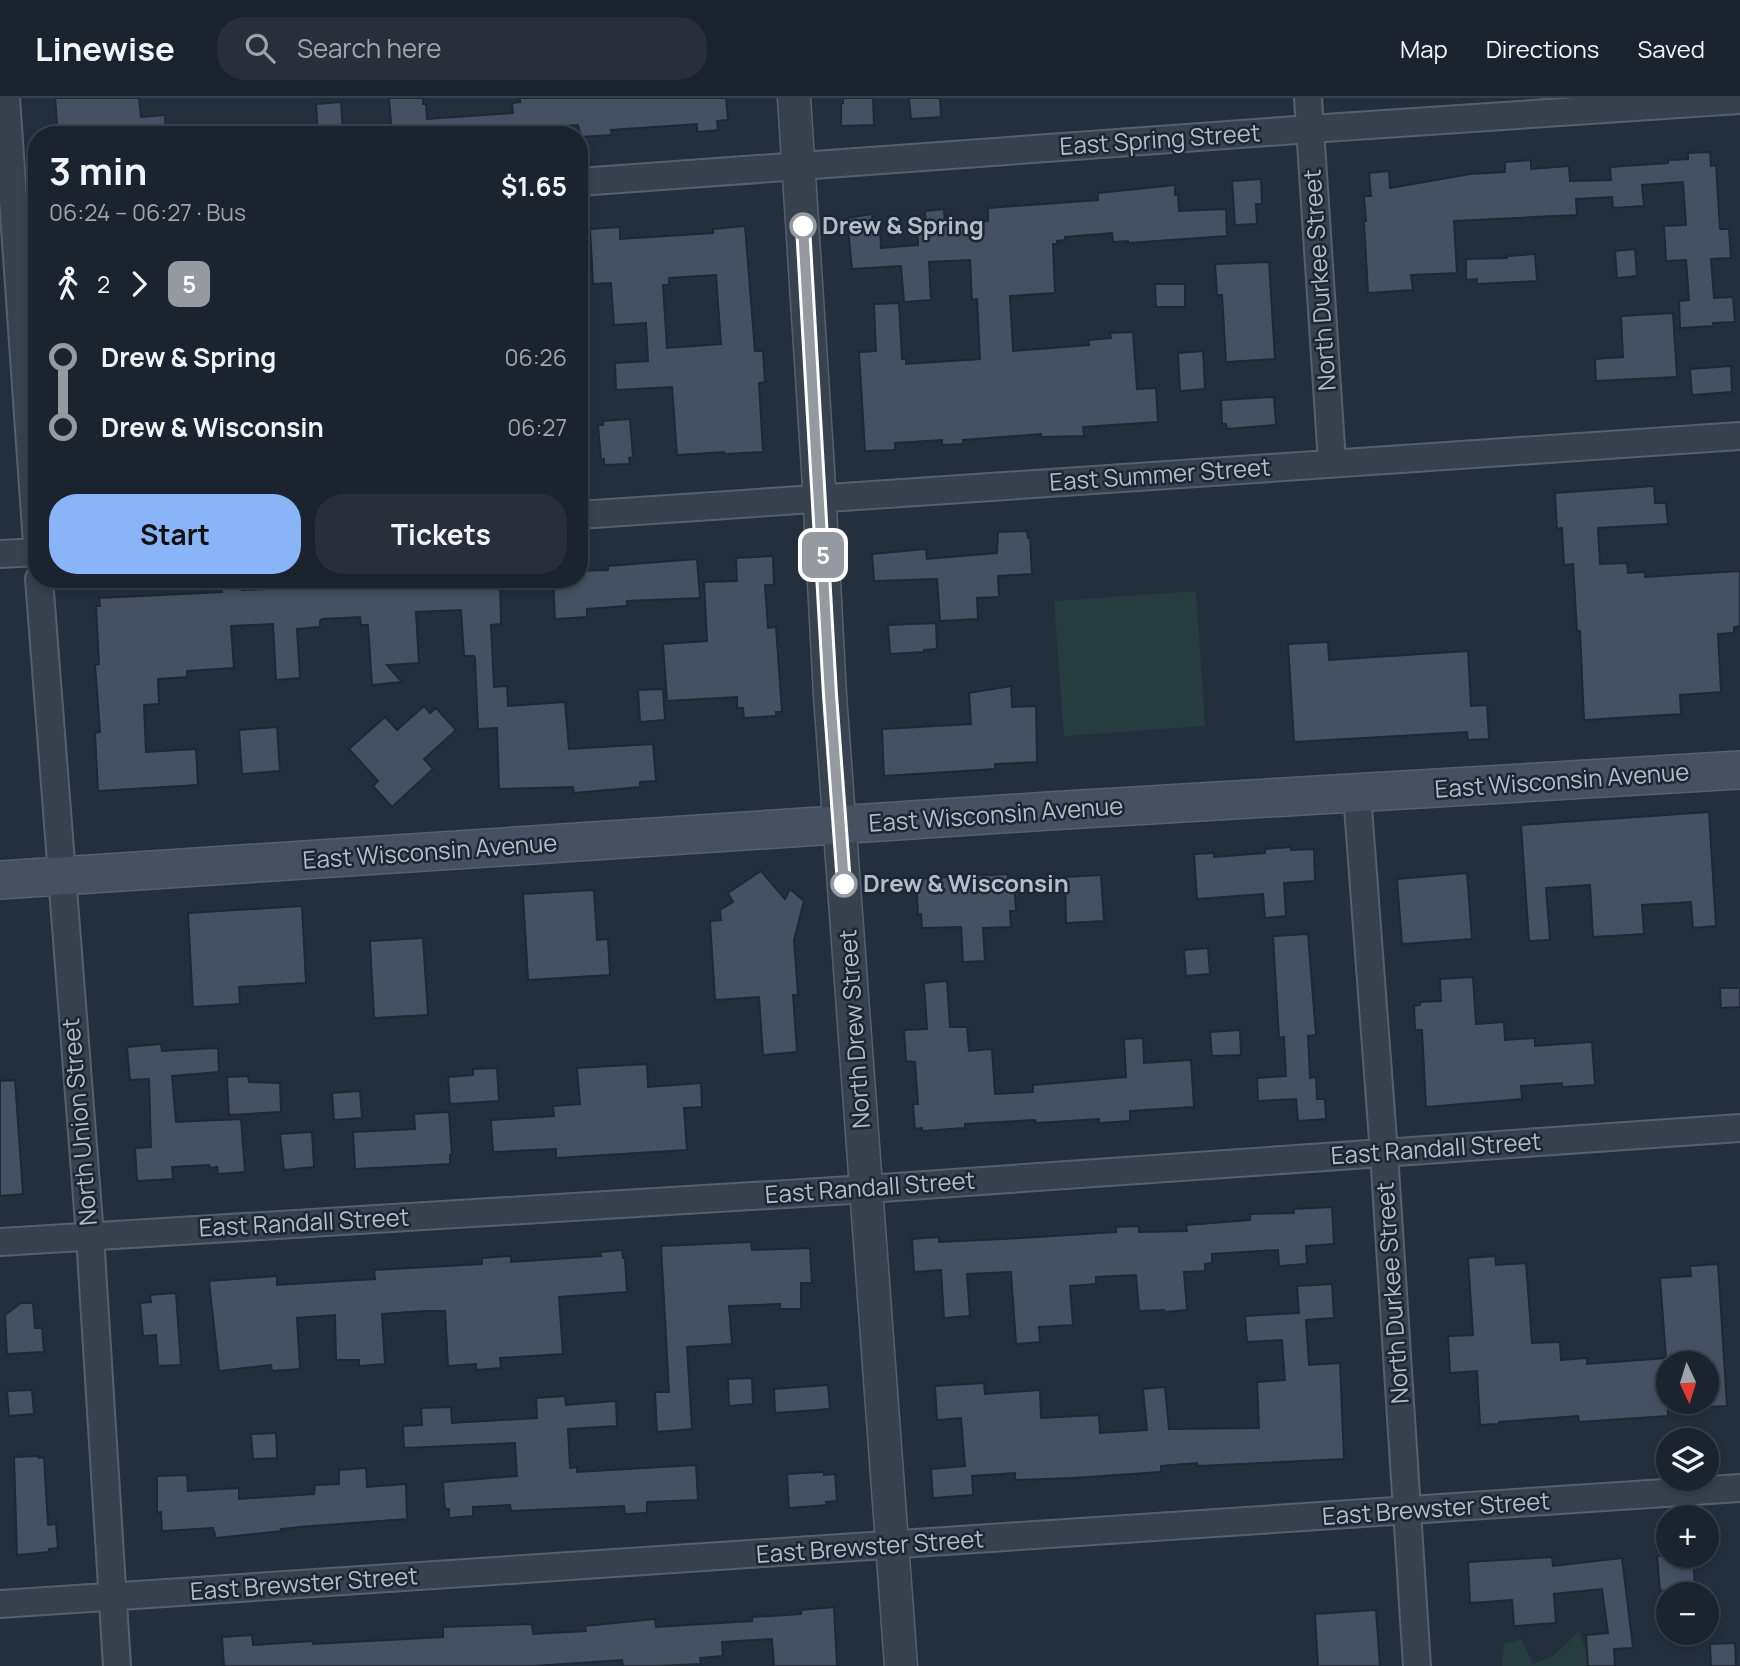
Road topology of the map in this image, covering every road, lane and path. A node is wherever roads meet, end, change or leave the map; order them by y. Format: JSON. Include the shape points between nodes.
{"nodes":[{"id":1,"x":6,"y":98,"type":"edge"},
{"id":2,"x":794,"y":98,"type":"edge"},
{"id":3,"x":1308,"y":98,"type":"edge"},
{"id":4,"x":1740,"y":100,"type":"edge"},
{"id":5,"x":1310,"y":129,"type":"junction"},
{"id":6,"x":800,"y":168,"type":"junction"},
{"id":7,"x":588,"y":181,"type":"edge"},
{"id":8,"x":17,"y":223,"type":"edge"},
{"id":9,"x":28,"y":400,"type":"edge"},
{"id":10,"x":1740,"y":436,"type":"edge"},
{"id":11,"x":1332,"y":462,"type":"junction"},
{"id":12,"x":820,"y":499,"type":"junction"},
{"id":13,"x":588,"y":515,"type":"edge"},
{"id":14,"x":28,"y":552,"type":"edge"},
{"id":15,"x":0,"y":554,"type":"edge"},
{"id":16,"x":40,"y":588,"type":"edge"},
{"id":17,"x":1740,"y":770,"type":"edge"},
{"id":18,"x":1357,"y":794,"type":"junction"},
{"id":19,"x":840,"y":824,"type":"junction"},
{"id":20,"x":62,"y":877,"type":"junction"},
{"id":21,"x":0,"y":880,"type":"edge"},
{"id":22,"x":1740,"y":1128,"type":"edge"},
{"id":23,"x":1384,"y":1153,"type":"junction"},
{"id":24,"x":867,"y":1189,"type":"junction"},
{"id":25,"x":90,"y":1236,"type":"junction"},
{"id":26,"x":0,"y":1242,"type":"edge"},
{"id":27,"x":1740,"y":1488,"type":"edge"},
{"id":28,"x":1407,"y":1511,"type":"junction"},
{"id":29,"x":893,"y":1545,"type":"junction"},
{"id":30,"x":111,"y":1597,"type":"junction"},
{"id":31,"x":0,"y":1604,"type":"edge"},
{"id":32,"x":117,"y":1666,"type":"edge"},
{"id":33,"x":901,"y":1666,"type":"edge"},
{"id":34,"x":1417,"y":1666,"type":"edge"}],
"edges":[{"from":1,"to":8,"type":"street"},
{"from":2,"to":6,"type":"street","name":"North Drew Street"},
{"from":3,"to":5,"type":"street","name":"North Durkee Street"},
{"from":4,"to":5,"type":"street","name":"East Spring Street"},
{"from":5,"to":6,"type":"street","name":"East Spring Street"},
{"from":5,"to":11,"type":"street","name":"North Durkee Street"},
{"from":6,"to":7,"type":"street","name":"East Spring Street"},
{"from":6,"to":12,"type":"street","name":"North Drew Street"},
{"from":8,"to":9,"type":"street"},
{"from":10,"to":11,"type":"street","name":"East Summer Street"},
{"from":11,"to":12,"type":"street","name":"East Summer Street"},
{"from":12,"to":13,"type":"street","name":"East Summer Street"},
{"from":12,"to":19,"type":"street","name":"North Drew Street"},
{"from":14,"to":15,"type":"street"},
{"from":16,"to":20,"type":"street","name":"North Union Street"},
{"from":17,"to":18,"type":"main road","name":"East Wisconsin Avenue"},
{"from":18,"to":19,"type":"main road","name":"East Wisconsin Avenue"},
{"from":18,"to":23,"type":"street","name":"North Durkee Street"},
{"from":19,"to":20,"type":"main road","name":"East Wisconsin Avenue"},
{"from":19,"to":24,"type":"street","name":"North Drew Street"},
{"from":20,"to":21,"type":"main road","name":"East Wisconsin Avenue"},
{"from":20,"to":25,"type":"street","name":"North Union Street"},
{"from":22,"to":23,"type":"street","name":"East Randall Street"},
{"from":23,"to":24,"type":"street","name":"East Randall Street"},
{"from":23,"to":28,"type":"street","name":"North Durkee Street"},
{"from":24,"to":25,"type":"street","name":"East Randall Street"},
{"from":24,"to":29,"type":"street","name":"North Drew Street"},
{"from":25,"to":26,"type":"street","name":"East Randall Street"},
{"from":25,"to":30,"type":"street","name":"North Union Street"},
{"from":27,"to":28,"type":"street","name":"East Brewster Street"},
{"from":28,"to":29,"type":"street","name":"East Brewster Street"},
{"from":28,"to":34,"type":"street","name":"North Durkee Street"},
{"from":29,"to":30,"type":"street","name":"East Brewster Street"},
{"from":29,"to":33,"type":"street","name":"North Drew Street"},
{"from":30,"to":31,"type":"street","name":"East Brewster Street"},
{"from":30,"to":32,"type":"street","name":"North Union Street"}]}
